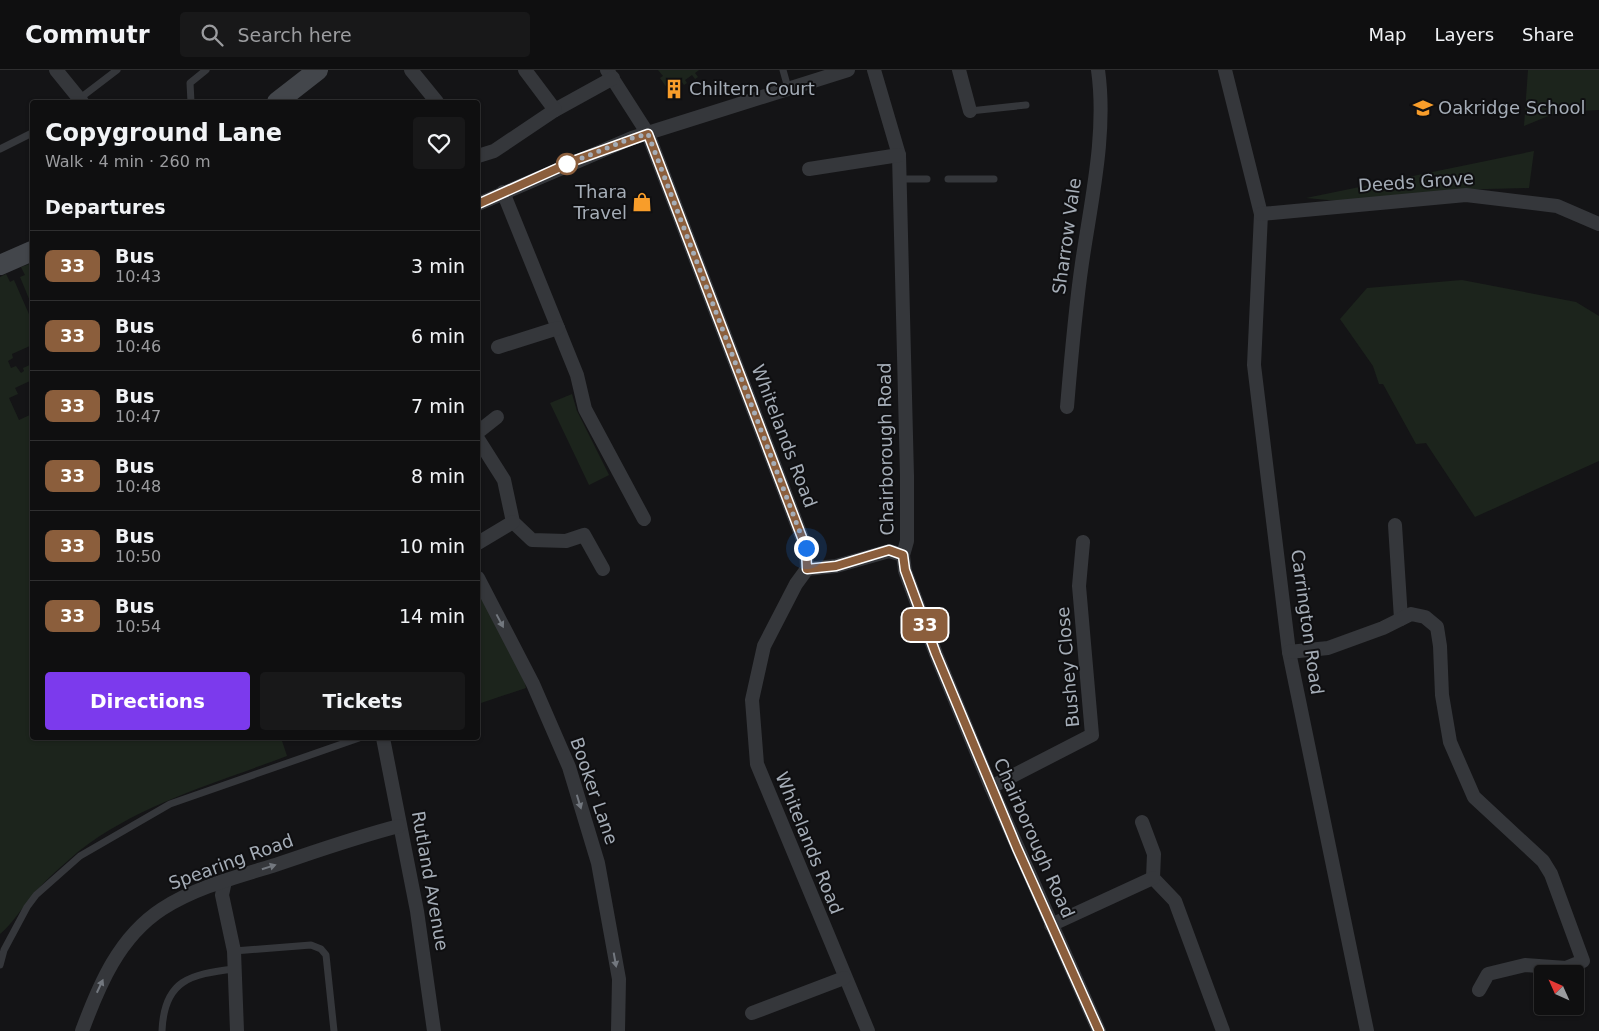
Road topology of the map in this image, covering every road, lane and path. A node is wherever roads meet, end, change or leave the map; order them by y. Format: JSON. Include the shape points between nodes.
{"nodes":[{"id":1,"x":56,"y":70,"type":"edge"},
{"id":2,"x":117,"y":70,"type":"edge"},
{"id":3,"x":206,"y":70,"type":"edge"},
{"id":4,"x":318,"y":70,"type":"edge"},
{"id":5,"x":411,"y":70,"type":"edge"},
{"id":6,"x":525,"y":70,"type":"edge"},
{"id":7,"x":783,"y":70,"type":"edge"},
{"id":8,"x":848,"y":70,"type":"edge"},
{"id":9,"x":874,"y":70,"type":"edge"},
{"id":10,"x":959,"y":70,"type":"edge"},
{"id":11,"x":1098,"y":70,"type":"edge"},
{"id":12,"x":1225,"y":70,"type":"edge"},
{"id":13,"x":610,"y":74,"type":"edge"},
{"id":14,"x":788,"y":88,"type":"junction"},
{"id":15,"x":79,"y":100,"type":"edge"},
{"id":16,"x":81,"y":100,"type":"edge"},
{"id":17,"x":191,"y":100,"type":"edge"},
{"id":18,"x":280,"y":100,"type":"edge"},
{"id":19,"x":435,"y":100,"type":"edge"},
{"id":20,"x":1026,"y":105,"type":"dead end"},
{"id":21,"x":555,"y":110,"type":"junction"},
{"id":22,"x":970,"y":111,"type":"joint"},
{"id":23,"x":30,"y":134,"type":"edge"},
{"id":24,"x":648,"y":134,"type":"junction"},
{"id":25,"x":0,"y":149,"type":"edge"},
{"id":26,"x":480,"y":155,"type":"edge"},
{"id":27,"x":899,"y":155,"type":"junction"},
{"id":28,"x":809,"y":169,"type":"dead end"},
{"id":29,"x":900,"y":179,"type":"junction"},
{"id":30,"x":927,"y":179,"type":"dead end"},
{"id":31,"x":948,"y":179,"type":"dead end"},
{"id":32,"x":994,"y":179,"type":"dead end"},
{"id":33,"x":503,"y":192,"type":"junction"},
{"id":34,"x":480,"y":203,"type":"edge"},
{"id":35,"x":1261,"y":214,"type":"junction"},
{"id":36,"x":1599,"y":224,"type":"edge"},
{"id":37,"x":30,"y":252,"type":"edge"},
{"id":38,"x":0,"y":265,"type":"edge"},
{"id":39,"x":558,"y":328,"type":"junction"},
{"id":40,"x":498,"y":346,"type":"dead end"},
{"id":41,"x":1067,"y":407,"type":"dead end"},
{"id":42,"x":496,"y":416,"type":"dead end"},
{"id":43,"x":480,"y":430,"type":"edge"},
{"id":44,"x":480,"y":442,"type":"edge"},
{"id":45,"x":644,"y":519,"type":"dead end"},
{"id":46,"x":513,"y":522,"type":"junction"},
{"id":47,"x":1395,"y":525,"type":"dead end"},
{"id":48,"x":480,"y":542,"type":"edge"},
{"id":49,"x":1083,"y":542,"type":"dead end"},
{"id":50,"x":903,"y":555,"type":"junction"},
{"id":51,"x":603,"y":569,"type":"dead end"},
{"id":52,"x":807,"y":569,"type":"junction"},
{"id":53,"x":480,"y":582,"type":"edge"},
{"id":54,"x":1401,"y":619,"type":"junction"},
{"id":55,"x":1289,"y":652,"type":"junction"},
{"id":56,"x":353,"y":740,"type":"edge"},
{"id":57,"x":383,"y":740,"type":"edge"},
{"id":58,"x":991,"y":787,"type":"junction"},
{"id":59,"x":1142,"y":822,"type":"dead end"},
{"id":60,"x":399,"y":826,"type":"junction"},
{"id":61,"x":1153,"y":878,"type":"junction"},
{"id":62,"x":225,"y":881,"type":"junction"},
{"id":63,"x":1051,"y":924,"type":"junction"},
{"id":64,"x":234,"y":951,"type":"junction"},
{"id":65,"x":0,"y":965,"type":"edge"},
{"id":66,"x":234,"y":969,"type":"junction"},
{"id":67,"x":844,"y":978,"type":"junction"},
{"id":68,"x":1479,"y":990,"type":"dead end"},
{"id":69,"x":752,"y":1013,"type":"dead end"},
{"id":70,"x":82,"y":1031,"type":"edge"},
{"id":71,"x":162,"y":1031,"type":"edge"},
{"id":72,"x":237,"y":1031,"type":"edge"},
{"id":73,"x":334,"y":1031,"type":"edge"},
{"id":74,"x":434,"y":1031,"type":"edge"},
{"id":75,"x":618,"y":1031,"type":"edge"},
{"id":76,"x":868,"y":1031,"type":"edge"},
{"id":77,"x":1099,"y":1031,"type":"edge"},
{"id":78,"x":1223,"y":1031,"type":"edge"},
{"id":79,"x":1367,"y":1031,"type":"edge"}],
"edges":[{"from":1,"to":15,"type":"street"},
{"from":2,"to":16,"type":"lane"},
{"from":3,"to":17,"type":"lane","via":[[190,83]]},
{"from":4,"to":18,"type":"street"},
{"from":5,"to":19,"type":"street"},
{"from":6,"to":21,"type":"street"},
{"from":7,"to":14,"type":"lane"},
{"from":8,"to":14,"type":"street"},
{"from":9,"to":27,"type":"street","name":"Chairborough Road"},
{"from":10,"to":22,"type":"street"},
{"from":11,"to":41,"type":"street","name":"Sharrow Vale","via":[[1099,130]]},
{"from":12,"to":35,"type":"street","name":"Carrington Road"},
{"from":13,"to":21,"type":"street"},
{"from":13,"to":24,"type":"street","name":"Whitelands Road"},
{"from":14,"to":24,"type":"street"},
{"from":20,"to":22,"type":"lane"},
{"from":21,"to":26,"type":"street","via":[[494,150]]},
{"from":23,"to":25,"type":"lane"},
{"from":24,"to":33,"type":"street"},
{"from":24,"to":52,"type":"street","name":"Whitelands Road","via":[[806,548]]},
{"from":27,"to":28,"type":"street"},
{"from":27,"to":29,"type":"street","name":"Chairborough Road"},
{"from":29,"to":30,"type":"lane"},
{"from":29,"to":50,"type":"street","name":"Chairborough Road","via":[[907,476],[907,541]]},
{"from":31,"to":32,"type":"lane"},
{"from":33,"to":34,"type":"street"},
{"from":33,"to":39,"type":"street"},
{"from":35,"to":36,"type":"street","name":"Deeds Grove","via":[[1466,195],[1557,206]]},
{"from":35,"to":55,"type":"street","name":"Carrington Road","via":[[1254,365]]},
{"from":37,"to":38,"type":"street"},
{"from":39,"to":40,"type":"street"},
{"from":39,"to":45,"type":"street","via":[[577,375],[585,409]]},
{"from":42,"to":43,"type":"street"},
{"from":44,"to":46,"type":"street","via":[[504,480]]},
{"from":46,"to":48,"type":"street"},
{"from":46,"to":51,"type":"street","via":[[532,540],[566,542],[584,536]]},
{"from":47,"to":54,"type":"street"},
{"from":49,"to":58,"type":"street","name":"Bushey Close","via":[[1080,586],[1092,735]]},
{"from":50,"to":52,"type":"street","via":[[889,550],[836,566]]},
{"from":50,"to":58,"type":"street","name":"Chairborough Road","via":[[905,570],[936,654]]},
{"from":52,"to":67,"type":"street","name":"Whitelands Road","via":[[764,646],[752,700],[757,764]]},
{"from":53,"to":75,"type":"street","name":"Booker Lane","one_way":true,"via":[[533,684],[569,767],[598,863],[619,980]]},
{"from":54,"to":55,"type":"street","via":[[1328,648]]},
{"from":54,"to":68,"type":"street","via":[[1411,614],[1425,617],[1437,627],[1442,695],[1450,742],[1474,797],[1543,861],[1551,874],[1583,961],[1566,968],[1525,965],[1488,974]]},
{"from":55,"to":79,"type":"street","name":"Carrington Road"},
{"from":56,"to":65,"type":"lane","via":[[170,804],[80,856],[27,907],[4,950]]},
{"from":57,"to":60,"type":"street","name":"Rutland Avenue","via":[[400,814]]},
{"from":58,"to":63,"type":"street","name":"Chairborough Road"},
{"from":59,"to":61,"type":"street","via":[[1154,854]]},
{"from":62,"to":60,"type":"street","name":"Spearing Road","one_way":true},
{"from":60,"to":74,"type":"street","name":"Rutland Avenue","via":[[417,911]]},
{"from":61,"to":63,"type":"street"},
{"from":61,"to":78,"type":"street","via":[[1175,901]]},
{"from":62,"to":64,"type":"street","via":[[222,895]]},
{"from":70,"to":62,"type":"street","name":"Spearing Road","one_way":true,"via":[[111,963],[137,932],[162,909]]},
{"from":63,"to":77,"type":"street","name":"Chairborough Road"},
{"from":64,"to":66,"type":"street"},
{"from":64,"to":73,"type":"lane","via":[[311,945],[321,949],[326,955]]},
{"from":66,"to":71,"type":"lane","via":[[202,972],[178,985],[164,1008]]},
{"from":66,"to":72,"type":"street"},
{"from":67,"to":69,"type":"street"},
{"from":67,"to":76,"type":"street","name":"Whitelands Road"}]}
